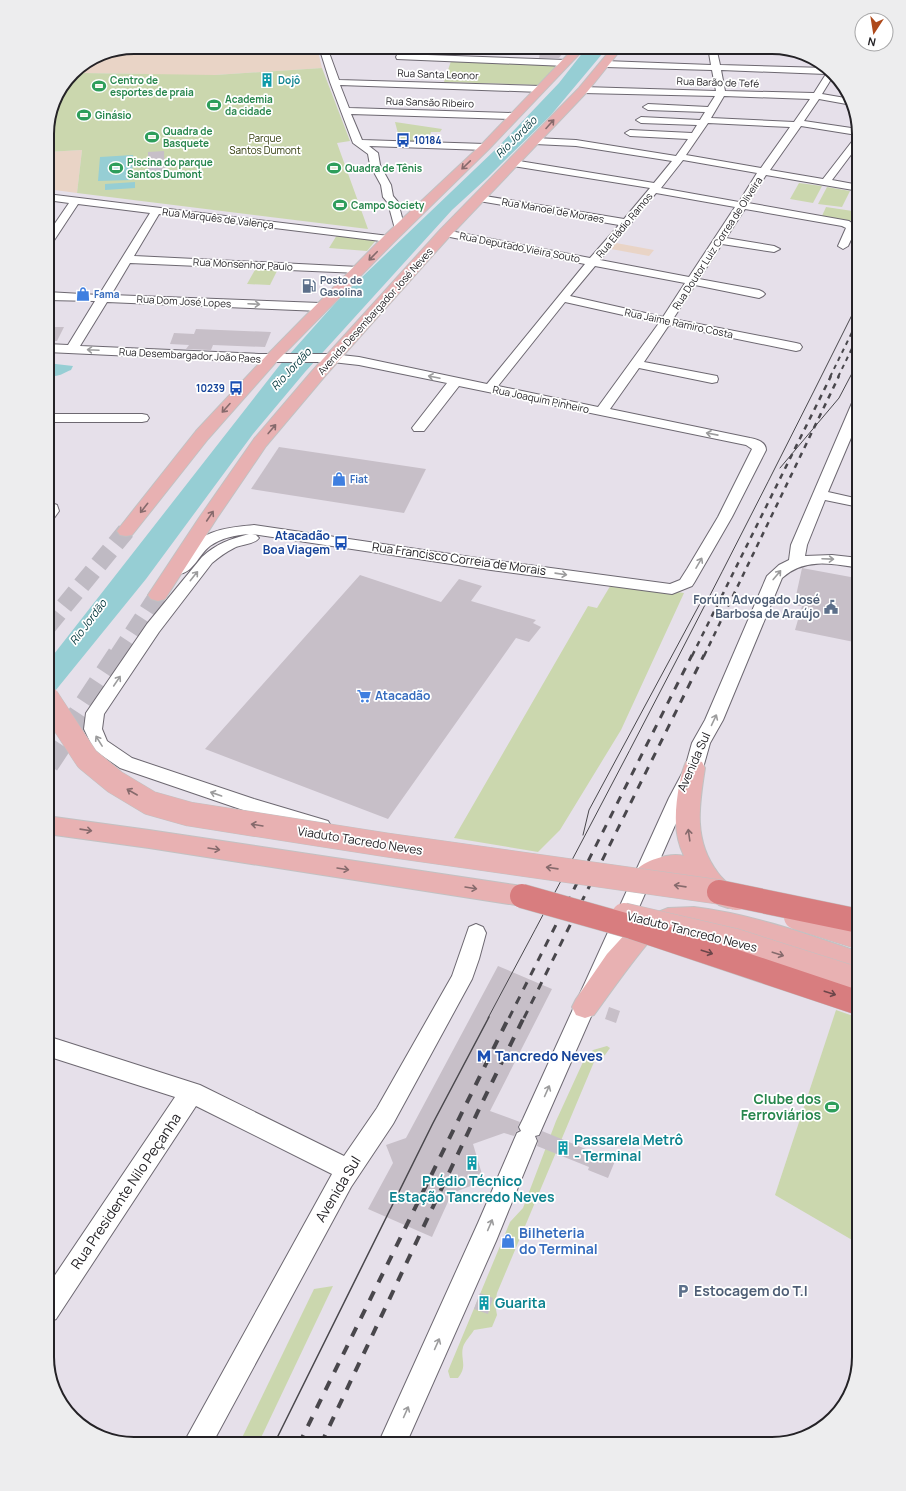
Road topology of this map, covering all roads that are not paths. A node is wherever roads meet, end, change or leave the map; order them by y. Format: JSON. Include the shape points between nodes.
{"nodes":[{"id":1,"x":325,"y":54,"type":"edge"},
{"id":2,"x":401,"y":54,"type":"edge"},
{"id":3,"x":574,"y":54,"type":"edge"},
{"id":4,"x":612,"y":54,"type":"edge"},
{"id":5,"x":713,"y":54,"type":"edge"},
{"id":6,"x":566,"y":63,"type":"junction"},
{"id":7,"x":604,"y":64,"type":"junction"},
{"id":8,"x":716,"y":67,"type":"junction"},
{"id":9,"x":821,"y":71,"type":"edge"},
{"id":10,"x":828,"y":77,"type":"edge"},
{"id":11,"x":334,"y":82,"type":"junction"},
{"id":12,"x":541,"y":89,"type":"junction"},
{"id":13,"x":583,"y":90,"type":"junction"},
{"id":14,"x":721,"y":93,"type":"junction"},
{"id":15,"x":816,"y":96,"type":"junction"},
{"id":16,"x":845,"y":101,"type":"edge"},
{"id":17,"x":648,"y":108,"type":"dead end"},
{"id":18,"x":345,"y":110,"type":"junction"},
{"id":19,"x":711,"y":110,"type":"junction"},
{"id":20,"x":514,"y":116,"type":"junction"},
{"id":21,"x":641,"y":120,"type":"dead end"},
{"id":22,"x":704,"y":121,"type":"junction"},
{"id":23,"x":798,"y":124,"type":"junction"},
{"id":24,"x":852,"y":131,"type":"edge"},
{"id":25,"x":630,"y":133,"type":"dead end"},
{"id":26,"x":694,"y":136,"type":"junction"},
{"id":27,"x":535,"y":141,"type":"junction"},
{"id":28,"x":358,"y":143,"type":"junction"},
{"id":29,"x":852,"y":146,"type":"edge"},
{"id":30,"x":485,"y":147,"type":"junction"},
{"id":31,"x":679,"y":158,"type":"junction"},
{"id":32,"x":513,"y":163,"type":"junction"},
{"id":33,"x":764,"y":171,"type":"junction"},
{"id":34,"x":826,"y":181,"type":"junction"},
{"id":35,"x":852,"y":187,"type":"edge"},
{"id":36,"x":656,"y":188,"type":"junction"},
{"id":37,"x":54,"y":198,"type":"edge"},
{"id":38,"x":479,"y":198,"type":"junction"},
{"id":39,"x":76,"y":201,"type":"junction"},
{"id":40,"x":742,"y":205,"type":"junction"},
{"id":41,"x":156,"y":211,"type":"junction"},
{"id":42,"x":627,"y":223,"type":"junction"},
{"id":43,"x":400,"y":229,"type":"junction"},
{"id":44,"x":54,"y":232,"type":"edge"},
{"id":45,"x":445,"y":233,"type":"junction"},
{"id":46,"x":389,"y":239,"type":"junction"},
{"id":47,"x":720,"y":240,"type":"junction"},
{"id":48,"x":843,"y":246,"type":"dead end"},
{"id":49,"x":774,"y":249,"type":"dead end"},
{"id":50,"x":126,"y":259,"type":"junction"},
{"id":51,"x":593,"y":261,"type":"junction"},
{"id":52,"x":359,"y":270,"type":"junction"},
{"id":53,"x":691,"y":282,"type":"junction"},
{"id":54,"x":758,"y":294,"type":"dead end"},
{"id":55,"x":54,"y":296,"type":"edge"},
{"id":56,"x":104,"y":298,"type":"junction"},
{"id":57,"x":562,"y":298,"type":"junction"},
{"id":58,"x":320,"y":307,"type":"junction"},
{"id":59,"x":666,"y":321,"type":"junction"},
{"id":60,"x":796,"y":347,"type":"dead end"},
{"id":61,"x":54,"y":348,"type":"edge"},
{"id":62,"x":72,"y":349,"type":"junction"},
{"id":63,"x":275,"y":358,"type":"junction"},
{"id":64,"x":327,"y":358,"type":"junction"},
{"id":65,"x":636,"y":364,"type":"junction"},
{"id":66,"x":712,"y":379,"type":"dead end"},
{"id":67,"x":455,"y":382,"type":"junction"},
{"id":68,"x":490,"y":388,"type":"junction"},
{"id":69,"x":601,"y":412,"type":"junction"},
{"id":70,"x":54,"y":418,"type":"edge"},
{"id":71,"x":142,"y":418,"type":"dead end"},
{"id":72,"x":852,"y":419,"type":"edge"},
{"id":73,"x":419,"y":428,"type":"dead end"},
{"id":74,"x":843,"y":440,"type":"junction"},
{"id":75,"x":852,"y":441,"type":"edge"},
{"id":76,"x":820,"y":495,"type":"junction"},
{"id":77,"x":852,"y":502,"type":"edge"},
{"id":78,"x":126,"y":530,"type":"tunnel mouth"},
{"id":79,"x":278,"y":533,"type":"junction"},
{"id":80,"x":852,"y":562,"type":"edge"},
{"id":81,"x":796,"y":563,"type":"junction"},
{"id":82,"x":672,"y":589,"type":"joint"},
{"id":83,"x":161,"y":590,"type":"joint"},
{"id":84,"x":54,"y":709,"type":"edge"},
{"id":85,"x":694,"y":768,"type":"junction"},
{"id":86,"x":54,"y":826,"type":"edge"},
{"id":87,"x":387,"y":845,"type":"junction"},
{"id":88,"x":644,"y":875,"type":"junction"},
{"id":89,"x":715,"y":887,"type":"junction"},
{"id":90,"x":522,"y":896,"type":"junction"},
{"id":91,"x":852,"y":919,"type":"edge"},
{"id":92,"x":781,"y":932,"type":"junction"},
{"id":93,"x":476,"y":933,"type":"dead end"},
{"id":94,"x":852,"y":935,"type":"edge"},
{"id":95,"x":852,"y":951,"type":"edge"},
{"id":96,"x":852,"y":960,"type":"edge"},
{"id":97,"x":852,"y":978,"type":"edge"},
{"id":98,"x":852,"y":1001,"type":"edge"},
{"id":99,"x":580,"y":1018,"type":"junction"},
{"id":100,"x":54,"y":1048,"type":"edge"},
{"id":101,"x":192,"y":1092,"type":"junction"},
{"id":102,"x":348,"y":1170,"type":"junction"},
{"id":103,"x":54,"y":1299,"type":"edge"},
{"id":104,"x":201,"y":1437,"type":"edge"},
{"id":105,"x":395,"y":1437,"type":"edge"}],
"edges":[{"from":1,"to":11,"type":"street"},
{"from":2,"to":6,"type":"street","via":[[399,60]]},
{"from":3,"to":6,"type":"main road"},
{"from":4,"to":7,"type":"main road","name":"Avenida Desembargador José Neves"},
{"from":5,"to":8,"type":"street"},
{"from":6,"to":12,"type":"main road"},
{"from":7,"to":8,"type":"street"},
{"from":7,"to":13,"type":"main road","name":"Avenida Desembargador José Neves"},
{"from":8,"to":9,"type":"street"},
{"from":8,"to":14,"type":"street"},
{"from":10,"to":15,"type":"street","name":"Rua Doutor Luiz Correa de Oliveira"},
{"from":11,"to":12,"type":"street","name":"Rua Santa Leonor","via":[[391,80]]},
{"from":11,"to":18,"type":"street"},
{"from":12,"to":20,"type":"main road"},
{"from":13,"to":14,"type":"street","name":"Rua Barão de Tefé"},
{"from":27,"to":13,"type":"main road","name":"Avenida Desembargador José Neves","one_way":true},
{"from":14,"to":15,"type":"street","name":"Rua Barão de Tefé"},
{"from":14,"to":19,"type":"street","name":"Rua Eládio Ramos"},
{"from":15,"to":16,"type":"street","name":"Rua Barão de Tefé"},
{"from":15,"to":23,"type":"street","name":"Rua Doutor Luiz Correa de Oliveira"},
{"from":17,"to":19,"type":"street"},
{"from":18,"to":20,"type":"street","name":"Rua Sansão Ribeiro"},
{"from":18,"to":28,"type":"street"},
{"from":19,"to":22,"type":"street","name":"Rua Eládio Ramos"},
{"from":20,"to":30,"type":"main road"},
{"from":21,"to":22,"type":"street"},
{"from":22,"to":23,"type":"street"},
{"from":22,"to":26,"type":"street","name":"Rua Eládio Ramos"},
{"from":23,"to":24,"type":"street"},
{"from":23,"to":33,"type":"street","name":"Rua Doutor Luiz Correa de Oliveira"},
{"from":25,"to":26,"type":"street"},
{"from":26,"to":31,"type":"street","name":"Rua Eládio Ramos"},
{"from":27,"to":31,"type":"street","via":[[576,143]]},
{"from":27,"to":32,"type":"main road","name":"Avenida Desembargador José Neves"},
{"from":28,"to":30,"type":"street"},
{"from":28,"to":43,"type":"street","via":[[373,153],[372,158],[389,189],[388,197],[393,202]]},
{"from":29,"to":34,"type":"street"},
{"from":30,"to":43,"type":"main road","one_way":true},
{"from":31,"to":33,"type":"street"},
{"from":31,"to":36,"type":"street","name":"Rua Eládio Ramos"},
{"from":32,"to":36,"type":"street"},
{"from":32,"to":38,"type":"main road","name":"Avenida Desembargador José Neves"},
{"from":33,"to":34,"type":"street"},
{"from":33,"to":40,"type":"street","name":"Rua Doutor Luiz Correa de Oliveira"},
{"from":34,"to":35,"type":"street"},
{"from":36,"to":40,"type":"street"},
{"from":36,"to":42,"type":"street","name":"Rua Eládio Ramos"},
{"from":37,"to":39,"type":"street","name":"Rua Marquês de Valença"},
{"from":38,"to":42,"type":"street","name":"Rua Manoel de Moraes"},
{"from":38,"to":45,"type":"main road","name":"Avenida Desembargador José Neves"},
{"from":39,"to":41,"type":"street","name":"Rua Marquês de Valença"},
{"from":39,"to":44,"type":"street"},
{"from":40,"to":47,"type":"street","name":"Rua Doutor Luiz Correa de Oliveira"},
{"from":40,"to":48,"type":"street","via":[[852,226]]},
{"from":41,"to":46,"type":"street","name":"Rua Marquês de Valença"},
{"from":41,"to":50,"type":"street"},
{"from":42,"to":51,"type":"street","name":"Rua Eládio Ramos"},
{"from":43,"to":46,"type":"main road"},
{"from":45,"to":51,"type":"street","name":"Rua Deputado Vieira Souto"},
{"from":45,"to":64,"type":"main road","name":"Avenida Desembargador José Neves"},
{"from":46,"to":52,"type":"main road","one_way":true},
{"from":47,"to":49,"type":"street"},
{"from":47,"to":53,"type":"street","name":"Rua Doutor Luiz Correa de Oliveira"},
{"from":50,"to":52,"type":"street","name":"Rua Monsenhor Paulo"},
{"from":50,"to":56,"type":"street"},
{"from":51,"to":53,"type":"street","name":"Rua Deputado Vieira Souto"},
{"from":51,"to":57,"type":"street","name":"Rua Eládio Ramos"},
{"from":52,"to":58,"type":"main road"},
{"from":53,"to":54,"type":"street","name":"Rua Deputado Vieira Souto"},
{"from":53,"to":59,"type":"street","name":"Rua Doutor Luiz Correa de Oliveira"},
{"from":55,"to":56,"type":"street","name":"Rua Dom José Lopes"},
{"from":56,"to":58,"type":"street","name":"Rua Dom José Lopes","one_way":true},
{"from":56,"to":62,"type":"street"},
{"from":57,"to":59,"type":"street","name":"Rua Jaime Ramiro Costa"},
{"from":57,"to":68,"type":"street","name":"Rua Eládio Ramos"},
{"from":58,"to":63,"type":"main road"},
{"from":59,"to":60,"type":"street","name":"Rua Jaime Ramiro Costa"},
{"from":59,"to":65,"type":"street","name":"Rua Doutor Luiz Correa de Oliveira"},
{"from":61,"to":62,"type":"street","name":"Rua Desembargador João Paes"},
{"from":63,"to":62,"type":"street","name":"Rua Desembargador João Paes","one_way":true},
{"from":63,"to":64,"type":"street","name":"Rua Desembargador João Paes"},
{"from":63,"to":78,"type":"main road","one_way":true,"via":[[202,435]]},
{"from":67,"to":64,"type":"street","name":"Rua Joaquim Pinheiro","one_way":true,"via":[[359,361]]},
{"from":83,"to":64,"type":"main road","name":"Avenida Desembargador José Neves","one_way":true,"via":[[260,443]]},
{"from":65,"to":66,"type":"street"},
{"from":65,"to":69,"type":"street","name":"Rua Doutor Luiz Correa de Oliveira"},
{"from":67,"to":68,"type":"street","name":"Rua Joaquim Pinheiro"},
{"from":67,"to":73,"type":"street"},
{"from":68,"to":69,"type":"street","name":"Rua Joaquim Pinheiro"},
{"from":82,"to":69,"type":"street","name":"Rua Joaquim Pinheiro","one_way":true,"via":[[686,582],[725,517],[759,450],[756,444],[750,442]]},
{"from":70,"to":71,"type":"street"},
{"from":72,"to":74,"type":"street"},
{"from":74,"to":75,"type":"street"},
{"from":74,"to":76,"type":"street"},
{"from":76,"to":77,"type":"street"},
{"from":76,"to":81,"type":"street","via":[[799,545]]},
{"from":79,"to":82,"type":"street","name":"Rua Francisco Correia de Morais","one_way":true},
{"from":79,"to":83,"type":"street","name":"Rua Francisco Correia de Morais","via":[[254,529],[214,536]]},
{"from":87,"to":79,"type":"street","one_way":true,"bridge":true,"via":[[250,805],[126,763],[100,745],[93,729],[95,713],[153,628],[207,560],[230,544]]},
{"from":81,"to":80,"type":"street","name":"Avenida Sul","one_way":true,"via":[[826,559]]},
{"from":85,"to":81,"type":"street","name":"Avenida Sul","one_way":true,"via":[[702,743],[775,576],[786,566]]},
{"from":87,"to":84,"type":"main road","name":"Viaduto Tacredo Neves","one_way":true,"bridge":true,"via":[[189,814],[150,803],[116,782],[87,759]]},
{"from":85,"to":88,"type":"street","name":"Avenida Sul"},
{"from":89,"to":85,"type":"main road","one_way":true,"via":[[699,863],[689,839],[688,798]]},
{"from":86,"to":90,"type":"main road","one_way":true},
{"from":89,"to":87,"type":"main road","name":"Viaduto Tacredo Neves","one_way":true,"bridge":true},
{"from":88,"to":89,"type":"main road","via":[[664,865],[680,864],[696,871]]},
{"from":88,"to":99,"type":"street","name":"Avenida Sul"},
{"from":89,"to":91,"type":"highway","bridge":true},
{"from":89,"to":92,"type":"main road","via":[[746,911]]},
{"from":89,"to":94,"type":"main road","bridge":true},
{"from":90,"to":97,"type":"main road","name":"Viaduto Tancredo Neves","one_way":true,"bridge":true,"via":[[571,903],[736,941]]},
{"from":90,"to":98,"type":"highway","one_way":true,"bridge":true,"via":[[632,927]]},
{"from":92,"to":95,"type":"main road"},
{"from":92,"to":96,"type":"main road"},
{"from":92,"to":99,"type":"main road","via":[[699,917],[670,918],[648,926],[626,949]]},
{"from":93,"to":102,"type":"street","name":"Avenida Sul","via":[[467,966],[457,986],[385,1116]]},
{"from":105,"to":99,"type":"street","name":"Avenida Sul","one_way":true},
{"from":100,"to":101,"type":"street"},
{"from":101,"to":102,"type":"street"},
{"from":101,"to":103,"type":"street","name":"Rua Presidente Nilo Peçanha"},
{"from":102,"to":104,"type":"street","name":"Avenida Sul"}]}
